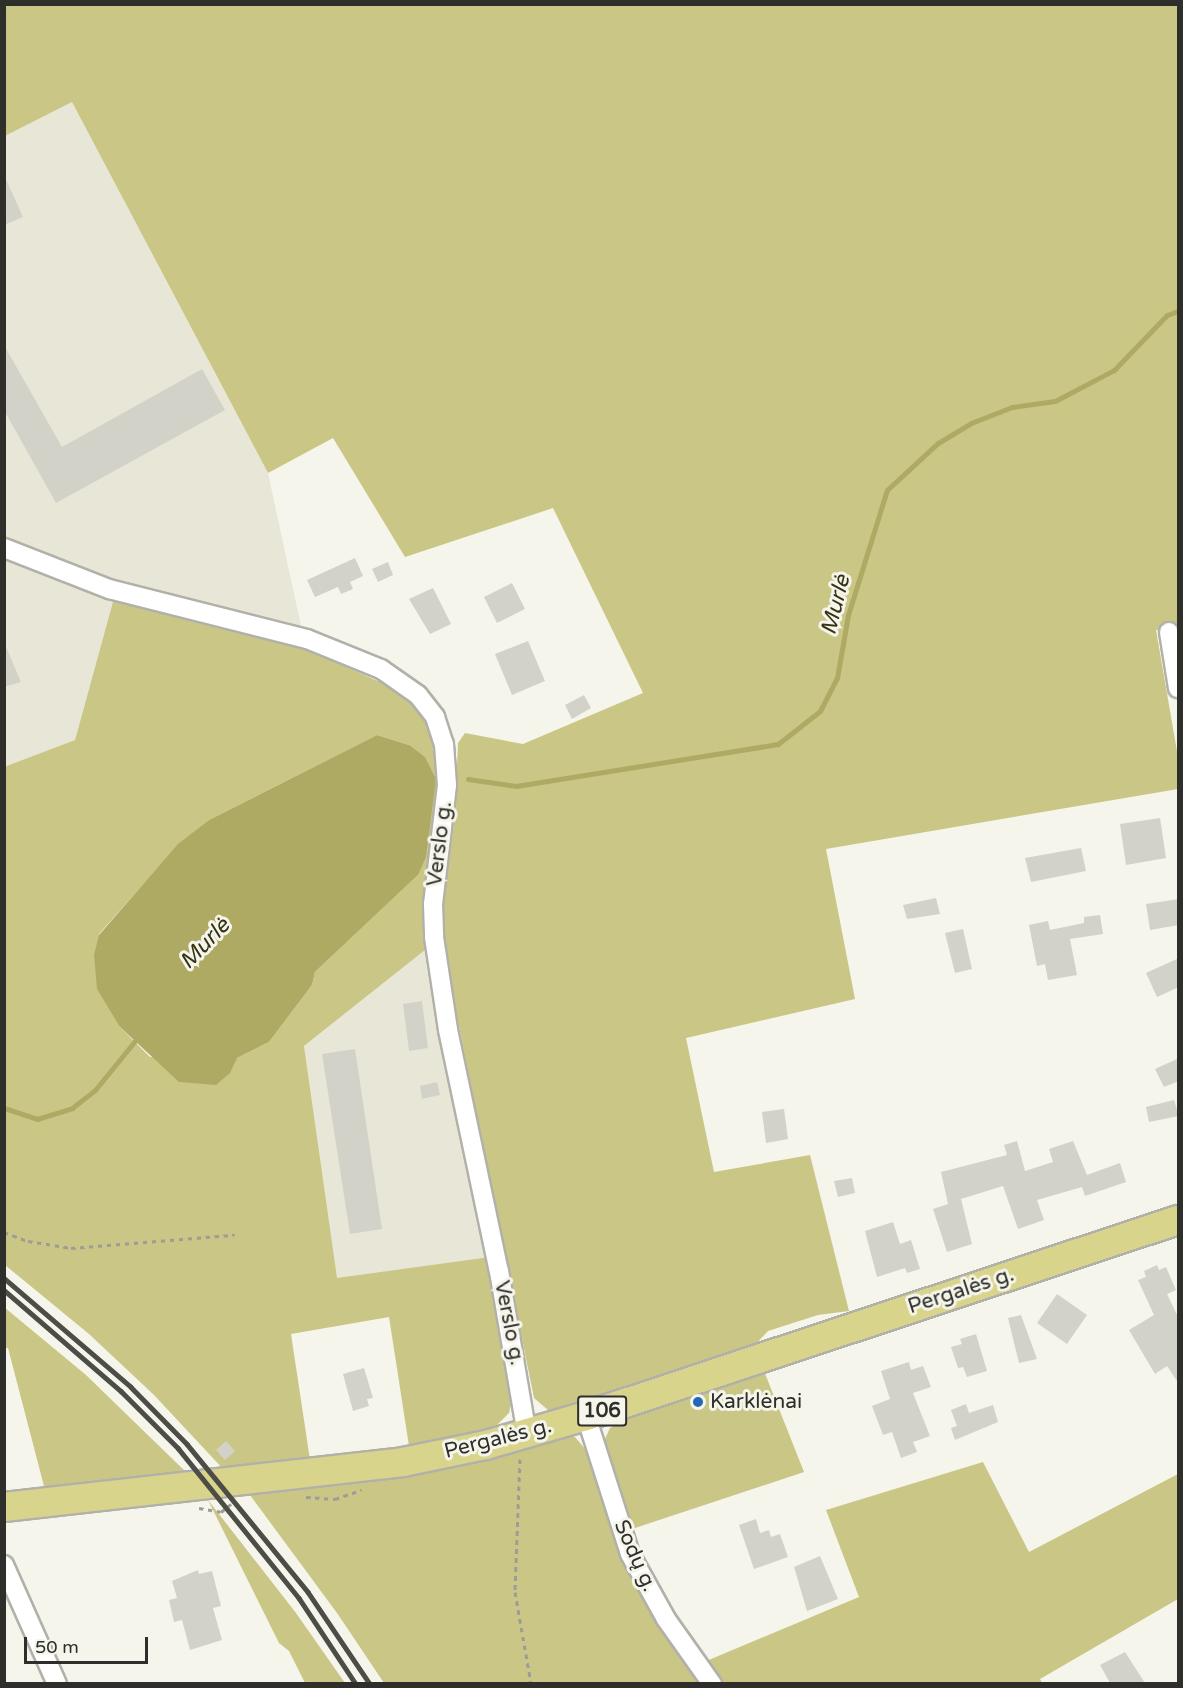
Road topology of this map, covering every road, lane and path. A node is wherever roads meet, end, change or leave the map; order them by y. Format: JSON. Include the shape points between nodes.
{"nodes":[{"id":1,"x":4,"y":548,"type":"edge"},
{"id":2,"x":1169,"y":632,"type":"dead end"},
{"id":3,"x":1179,"y":688,"type":"edge"},
{"id":4,"x":1179,"y":1220,"type":"edge"},
{"id":5,"x":4,"y":1232,"type":"edge"},
{"id":6,"x":234,"y":1235,"type":"dead end"},
{"id":7,"x":586,"y":1416,"type":"junction"},
{"id":8,"x":527,"y":1434,"type":"junction"},
{"id":9,"x":4,"y":1507,"type":"edge"},
{"id":10,"x":4,"y":1565,"type":"edge"},
{"id":11,"x":57,"y":1683,"type":"edge"},
{"id":12,"x":531,"y":1683,"type":"edge"},
{"id":13,"x":712,"y":1683,"type":"edge"}],
"edges":[{"from":1,"to":8,"type":"street","name":"Verslo g.","via":[[109,589],[307,639],[381,669],[418,695],[435,717],[444,744],[447,785],[433,904],[434,937],[448,1030],[501,1282]]},
{"from":2,"to":3,"type":"street"},
{"from":4,"to":7,"type":"main road","name":"Pergalės g.","number":"106"},
{"from":5,"to":6,"type":"path","via":[[28,1241],[71,1248]]},
{"from":7,"to":8,"type":"main road","name":"Pergalės g.","number":"106"},
{"from":7,"to":13,"type":"street","name":"Sodų g.","via":[[630,1554],[666,1619]]},
{"from":8,"to":9,"type":"main road","name":"Pergalės g.","number":"106","via":[[403,1462]]},
{"from":8,"to":12,"type":"path","via":[[519,1463],[515,1592]]},
{"from":10,"to":11,"type":"street"}]}
